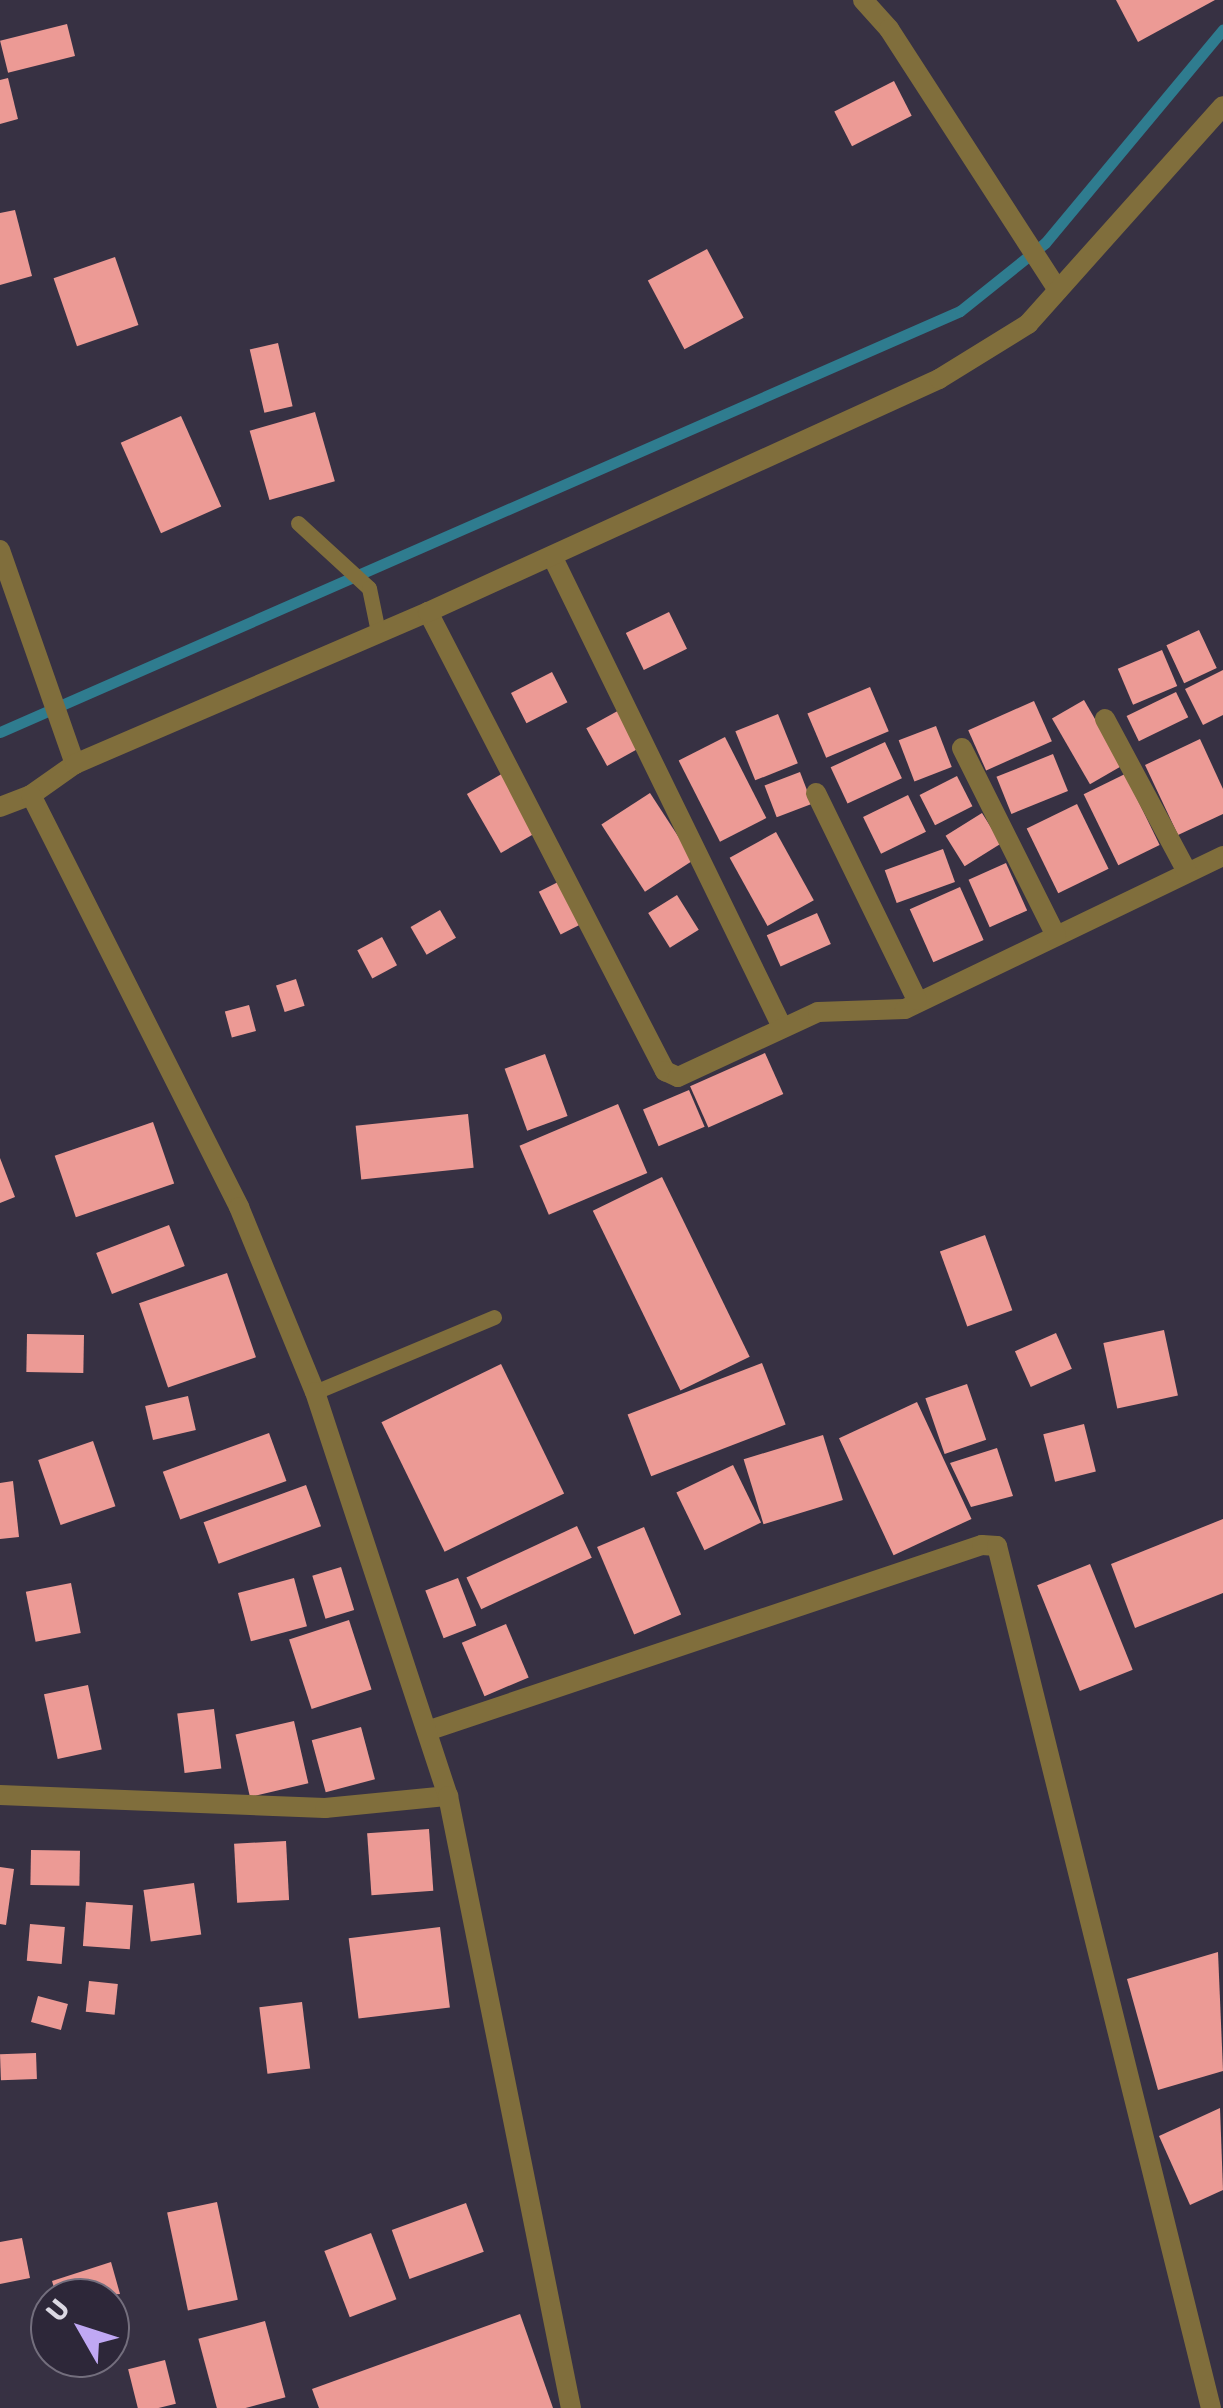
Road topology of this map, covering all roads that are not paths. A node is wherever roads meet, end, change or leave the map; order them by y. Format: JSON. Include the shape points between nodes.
{"nodes":[{"id":1,"x":863,"y":0,"type":"edge"},
{"id":2,"x":1223,"y":106,"type":"edge"},
{"id":3,"x":1058,"y":290,"type":"junction"},
{"id":4,"x":298,"y":522,"type":"dead end"},
{"id":5,"x":0,"y":550,"type":"edge"},
{"id":6,"x":552,"y":556,"type":"junction"},
{"id":7,"x":428,"y":612,"type":"junction"},
{"id":8,"x":378,"y":632,"type":"junction"},
{"id":9,"x":1105,"y":719,"type":"dead end"},
{"id":10,"x":962,"y":748,"type":"dead end"},
{"id":11,"x":73,"y":756,"type":"junction"},
{"id":12,"x":816,"y":793,"type":"dead end"},
{"id":13,"x":32,"y":795,"type":"junction"},
{"id":14,"x":0,"y":806,"type":"edge"},
{"id":15,"x":1223,"y":856,"type":"edge"},
{"id":16,"x":1187,"y":872,"type":"junction"},
{"id":17,"x":1056,"y":936,"type":"junction"},
{"id":18,"x":917,"y":1000,"type":"junction"},
{"id":19,"x":782,"y":1027,"type":"junction"},
{"id":20,"x":494,"y":1317,"type":"dead end"},
{"id":21,"x":316,"y":1392,"type":"junction"},
{"id":22,"x":427,"y":1731,"type":"junction"},
{"id":23,"x":0,"y":1795,"type":"edge"},
{"id":24,"x":448,"y":1796,"type":"junction"},
{"id":25,"x":572,"y":2408,"type":"edge"},
{"id":26,"x":1211,"y":2408,"type":"edge"}],
"edges":[{"from":1,"to":3,"type":"street","via":[[889,29]]},
{"from":2,"to":3,"type":"street"},
{"from":3,"to":6,"type":"street","via":[[1028,324],[938,379]]},
{"from":4,"to":8,"type":"lane","via":[[369,588]]},
{"from":5,"to":11,"type":"street"},
{"from":6,"to":7,"type":"street"},
{"from":6,"to":19,"type":"street"},
{"from":7,"to":8,"type":"street"},
{"from":7,"to":19,"type":"street","via":[[664,1070],[685,1079]]},
{"from":8,"to":11,"type":"street"},
{"from":9,"to":16,"type":"street"},
{"from":10,"to":17,"type":"street"},
{"from":11,"to":13,"type":"street"},
{"from":12,"to":18,"type":"street"},
{"from":13,"to":14,"type":"street"},
{"from":13,"to":21,"type":"street","via":[[239,1207]]},
{"from":15,"to":16,"type":"street"},
{"from":16,"to":17,"type":"street"},
{"from":17,"to":18,"type":"street"},
{"from":18,"to":19,"type":"street","via":[[887,1014],[830,1008]]},
{"from":20,"to":21,"type":"lane"},
{"from":21,"to":22,"type":"street"},
{"from":22,"to":24,"type":"street"},
{"from":22,"to":26,"type":"street","via":[[982,1545],[997,1546]]},
{"from":23,"to":24,"type":"street","via":[[325,1808]]},
{"from":24,"to":25,"type":"street"}]}
